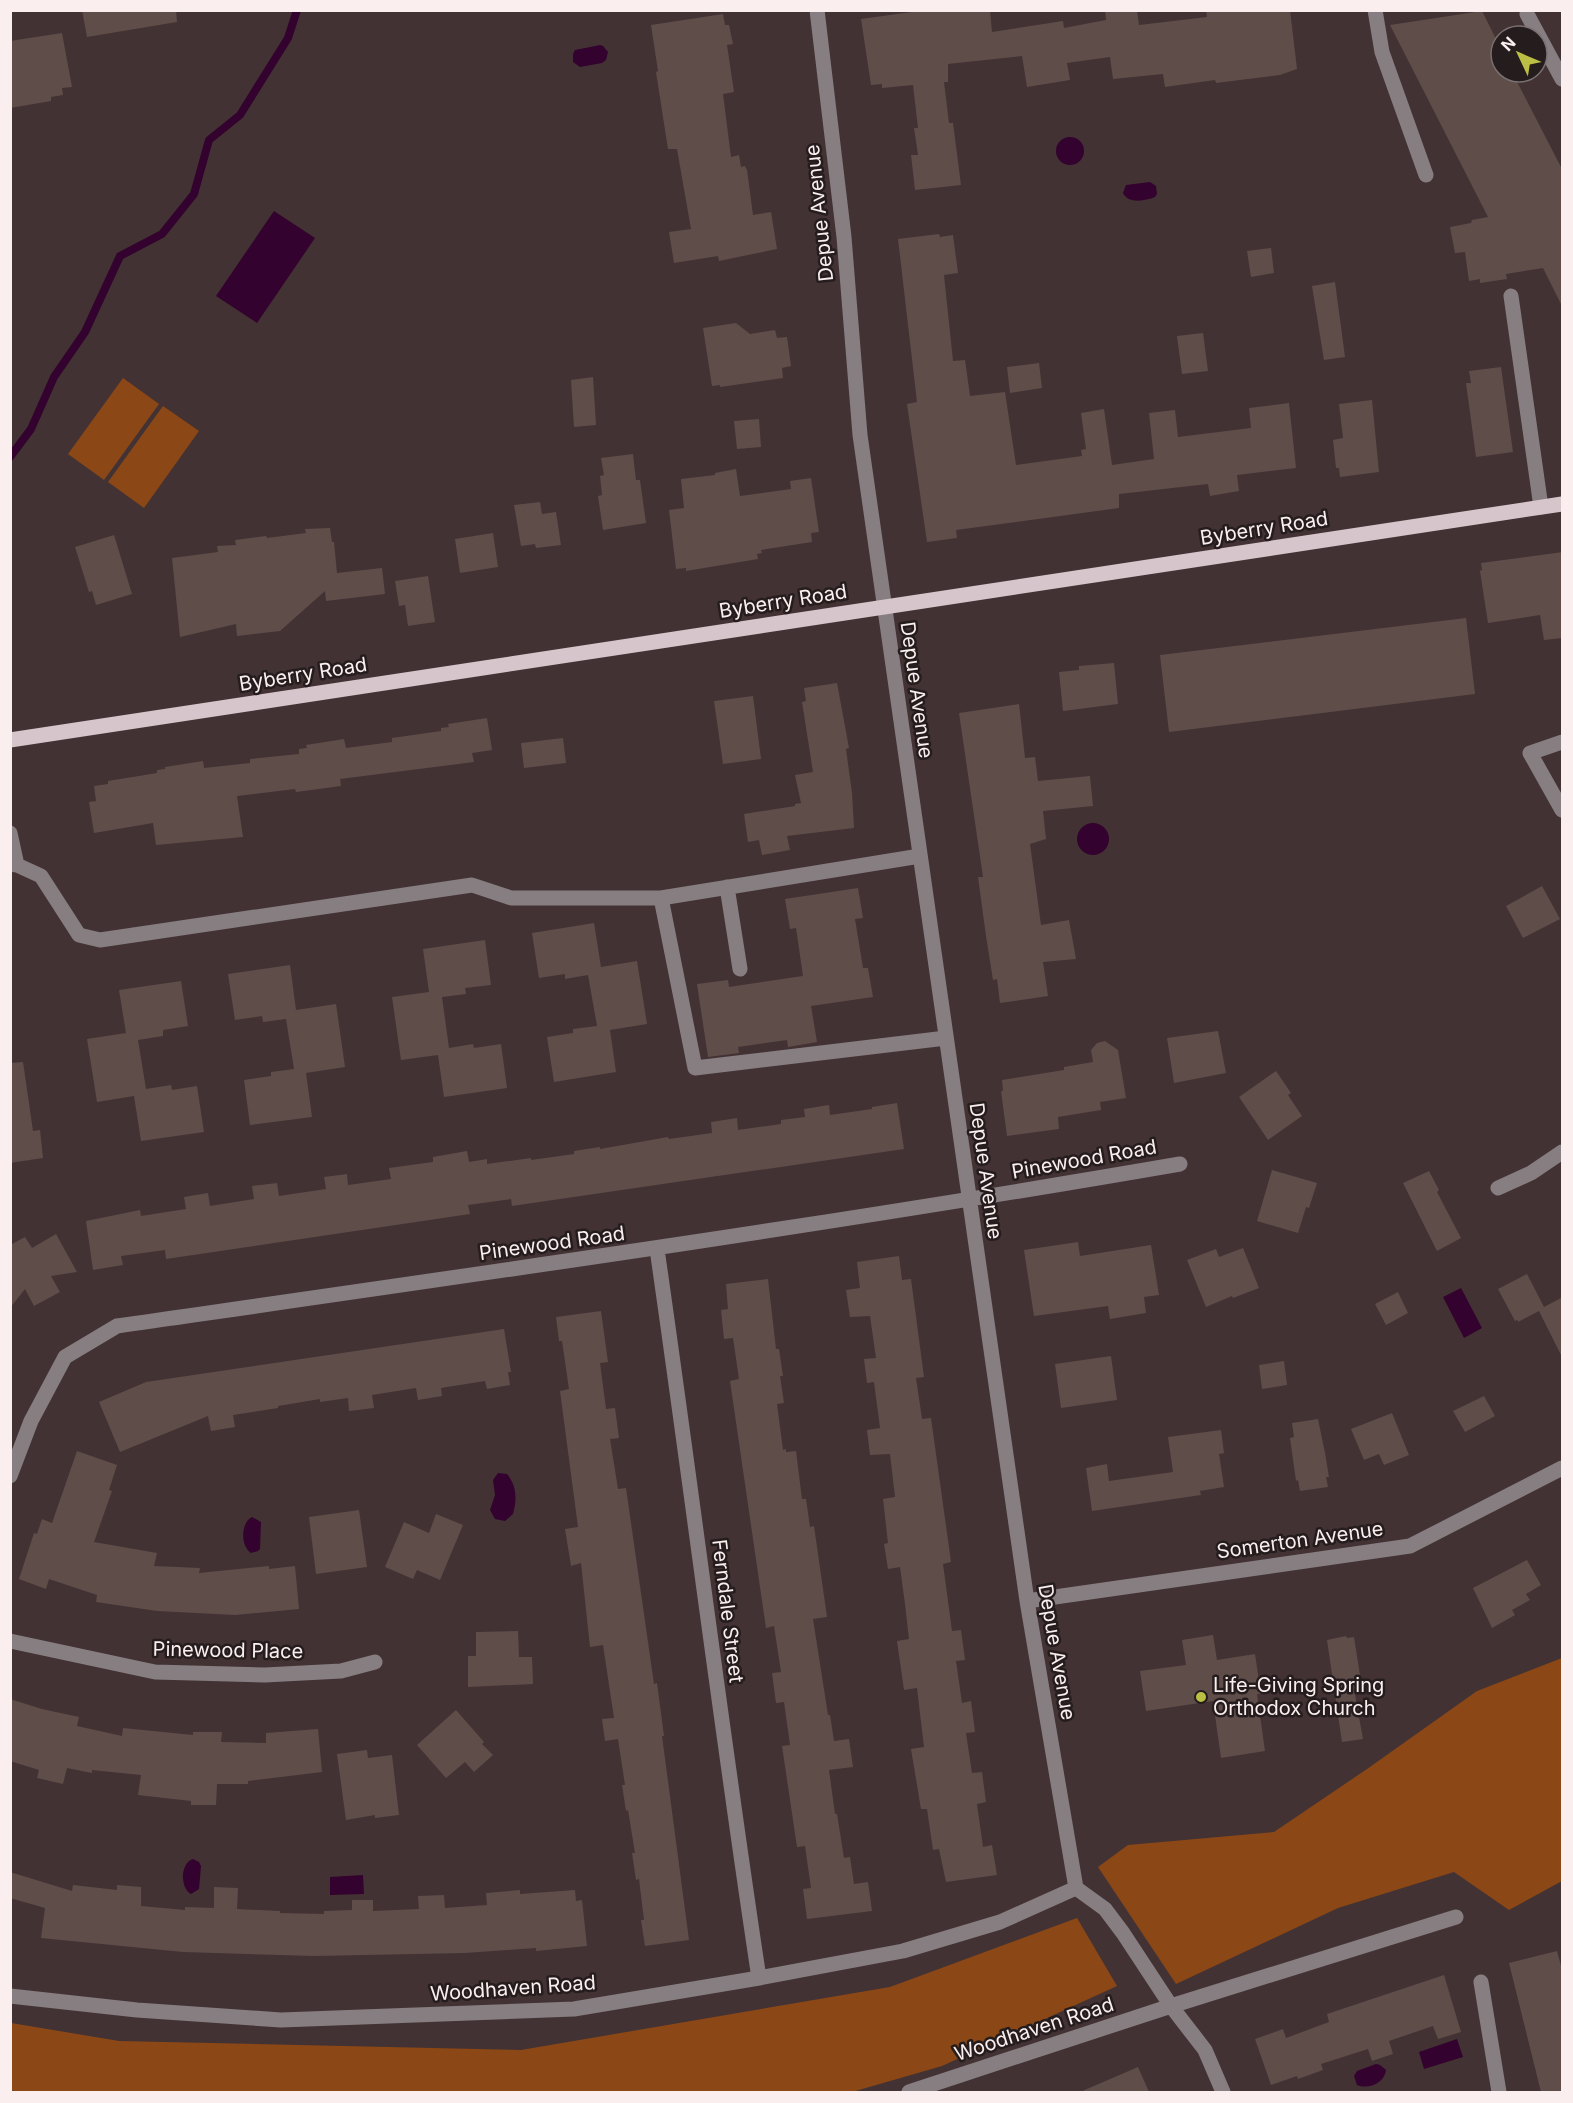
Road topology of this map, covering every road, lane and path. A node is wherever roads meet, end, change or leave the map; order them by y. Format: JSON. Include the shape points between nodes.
{"nodes":[{"id":1,"x":817,"y":10,"type":"edge"},
{"id":2,"x":1375,"y":10,"type":"edge"},
{"id":3,"x":1527,"y":14,"type":"dead end"},
{"id":4,"x":1563,"y":79,"type":"edge"},
{"id":5,"x":1425,"y":175,"type":"dead end"},
{"id":6,"x":1511,"y":296,"type":"dead end"},
{"id":7,"x":1563,"y":504,"type":"edge"},
{"id":8,"x":1541,"y":507,"type":"junction"},
{"id":9,"x":884,"y":606,"type":"junction"},
{"id":10,"x":10,"y":740,"type":"edge"},
{"id":11,"x":1563,"y":742,"type":"edge"},
{"id":12,"x":1563,"y":810,"type":"edge"},
{"id":13,"x":10,"y":833,"type":"edge"},
{"id":14,"x":920,"y":856,"type":"junction"},
{"id":15,"x":14,"y":864,"type":"edge"},
{"id":16,"x":727,"y":887,"type":"junction"},
{"id":17,"x":661,"y":898,"type":"junction"},
{"id":18,"x":740,"y":969,"type":"dead end"},
{"id":19,"x":946,"y":1038,"type":"junction"},
{"id":20,"x":1563,"y":1152,"type":"edge"},
{"id":21,"x":1180,"y":1164,"type":"dead end"},
{"id":22,"x":1498,"y":1188,"type":"dead end"},
{"id":23,"x":969,"y":1200,"type":"junction"},
{"id":24,"x":657,"y":1249,"type":"junction"},
{"id":25,"x":1563,"y":1468,"type":"edge"},
{"id":26,"x":10,"y":1476,"type":"edge"},
{"id":27,"x":1027,"y":1601,"type":"junction"},
{"id":28,"x":10,"y":1641,"type":"edge"},
{"id":29,"x":375,"y":1662,"type":"dead end"},
{"id":30,"x":1076,"y":1888,"type":"junction"},
{"id":31,"x":1456,"y":1917,"type":"dead end"},
{"id":32,"x":759,"y":1978,"type":"junction"},
{"id":33,"x":1481,"y":1982,"type":"dead end"},
{"id":34,"x":10,"y":1996,"type":"edge"},
{"id":35,"x":1171,"y":2006,"type":"junction"},
{"id":36,"x":909,"y":2092,"type":"edge"},
{"id":37,"x":1223,"y":2092,"type":"edge"},
{"id":38,"x":1499,"y":2092,"type":"edge"}],
"edges":[{"from":1,"to":9,"type":"street","name":"Depue Avenue","via":[[844,237],[860,435]]},
{"from":2,"to":5,"type":"street","via":[[1382,52]]},
{"from":3,"to":4,"type":"street"},
{"from":6,"to":8,"type":"street"},
{"from":7,"to":8,"type":"main road","name":"Byberry Road"},
{"from":8,"to":9,"type":"main road","name":"Byberry Road"},
{"from":9,"to":10,"type":"main road","name":"Byberry Road"},
{"from":9,"to":14,"type":"street","name":"Depue Avenue"},
{"from":11,"to":12,"type":"street","via":[[1530,753]]},
{"from":13,"to":15,"type":"street"},
{"from":14,"to":16,"type":"street"},
{"from":14,"to":19,"type":"street","name":"Depue Avenue"},
{"from":15,"to":17,"type":"street","via":[[41,876],[79,935],[100,940],[472,885],[512,898]]},
{"from":16,"to":17,"type":"street"},
{"from":16,"to":18,"type":"street"},
{"from":17,"to":19,"type":"street","via":[[695,1068]]},
{"from":19,"to":23,"type":"street","name":"Depue Avenue"},
{"from":20,"to":22,"type":"street"},
{"from":21,"to":23,"type":"street","name":"Pinewood Road"},
{"from":23,"to":24,"type":"street","name":"Pinewood Road"},
{"from":23,"to":27,"type":"street","name":"Depue Avenue"},
{"from":24,"to":26,"type":"street","name":"Pinewood Road","via":[[117,1326],[64,1357],[31,1421]]},
{"from":24,"to":32,"type":"street","name":"Ferndale Street"},
{"from":25,"to":27,"type":"street","name":"Somerton Avenue","via":[[1410,1546]]},
{"from":27,"to":30,"type":"street","name":"Depue Avenue"},
{"from":28,"to":29,"type":"street","name":"Pinewood Place","via":[[155,1672],[265,1675],[341,1671]]},
{"from":30,"to":32,"type":"street","name":"Woodhaven Road","via":[[1000,1922],[903,1951]]},
{"from":30,"to":35,"type":"street","via":[[1105,1909]]},
{"from":31,"to":35,"type":"street"},
{"from":32,"to":34,"type":"street","name":"Woodhaven Road","via":[[574,2009],[281,2020]]},
{"from":33,"to":38,"type":"street"},
{"from":35,"to":36,"type":"street","name":"Woodhaven Road"},
{"from":35,"to":37,"type":"street","via":[[1205,2050]]}]}
